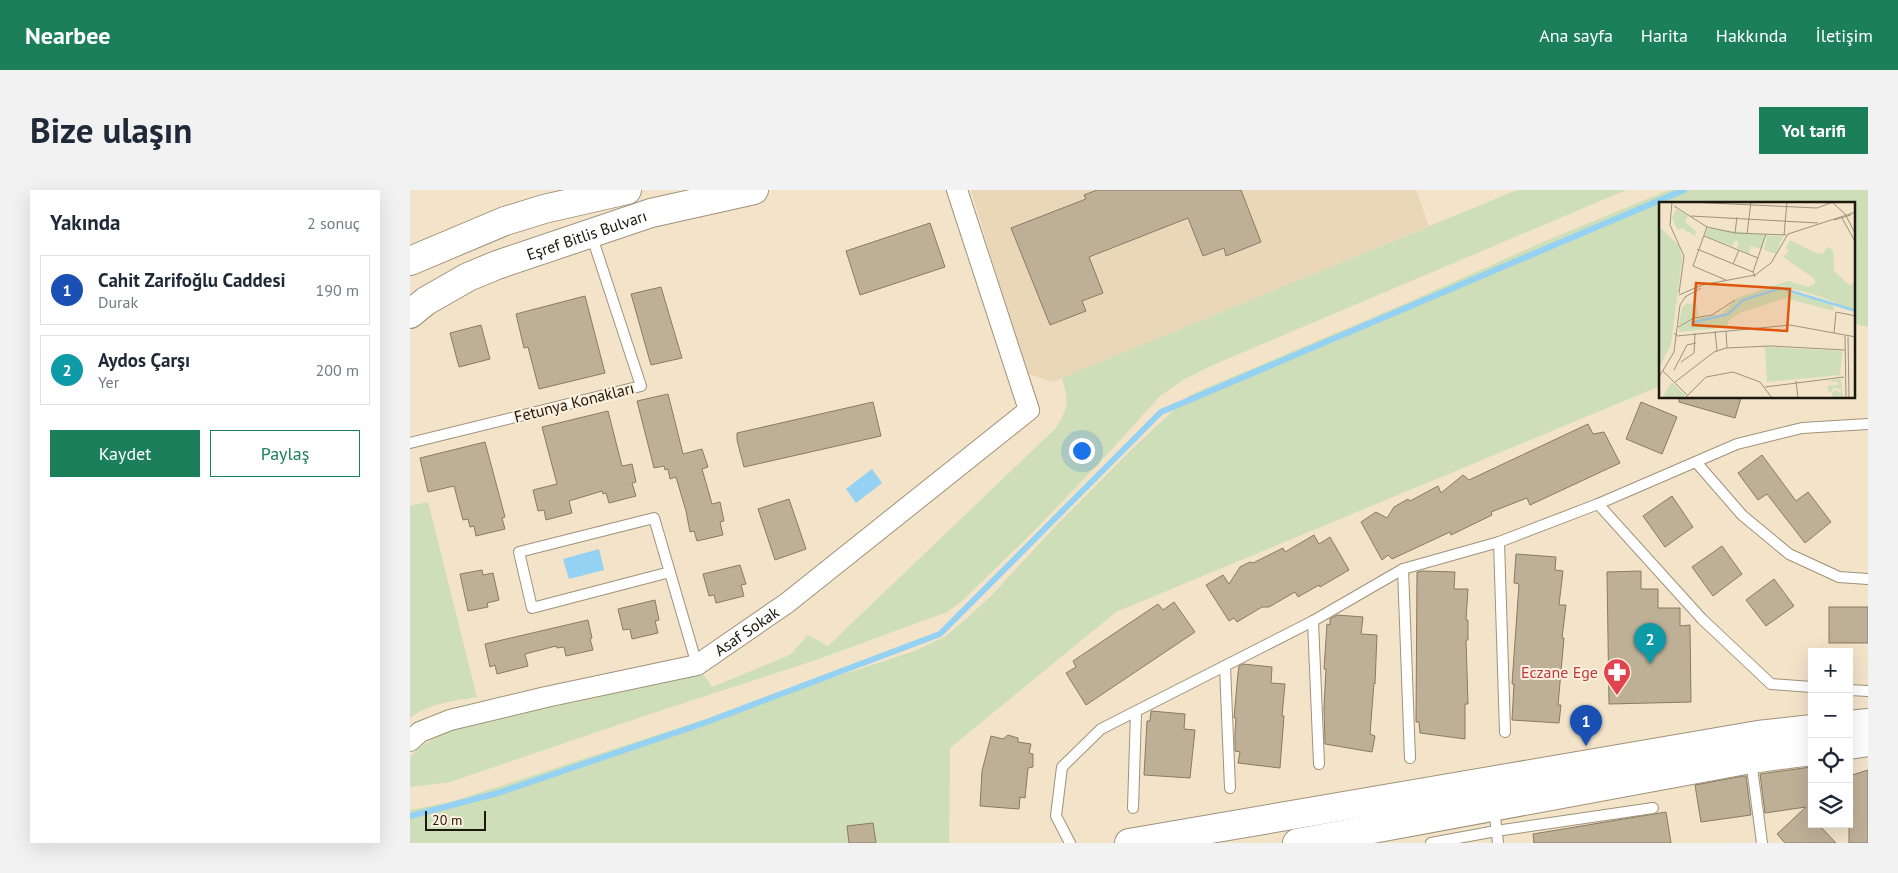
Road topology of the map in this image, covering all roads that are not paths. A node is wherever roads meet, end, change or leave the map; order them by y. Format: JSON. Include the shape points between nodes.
{"nodes":[{"id":1,"x":627,"y":190,"type":"edge"},
{"id":2,"x":754,"y":190,"type":"edge"},
{"id":3,"x":958,"y":190,"type":"edge"},
{"id":4,"x":591,"y":233,"type":"junction"},
{"id":5,"x":410,"y":261,"type":"edge"},
{"id":6,"x":415,"y":312,"type":"edge"},
{"id":7,"x":1868,"y":424,"type":"edge"},
{"id":8,"x":410,"y":443,"type":"edge"},
{"id":9,"x":1696,"y":462,"type":"junction"},
{"id":10,"x":1598,"y":504,"type":"junction"},
{"id":11,"x":1498,"y":542,"type":"junction"},
{"id":12,"x":1403,"y":569,"type":"junction"},
{"id":13,"x":670,"y":572,"type":"junction"},
{"id":14,"x":1868,"y":579,"type":"edge"},
{"id":15,"x":1313,"y":620,"type":"junction"},
{"id":16,"x":697,"y":665,"type":"junction"},
{"id":17,"x":1224,"y":666,"type":"junction"},
{"id":18,"x":1808,"y":687,"type":"edge"},
{"id":19,"x":1853,"y":690,"type":"edge"},
{"id":20,"x":1868,"y":691,"type":"edge"},
{"id":21,"x":1136,"y":712,"type":"junction"},
{"id":22,"x":1868,"y":723,"type":"edge"},
{"id":23,"x":1853,"y":725,"type":"edge"},
{"id":24,"x":1808,"y":729,"type":"edge"},
{"id":25,"x":1505,"y":732,"type":"dead end"},
{"id":26,"x":410,"y":741,"type":"edge"},
{"id":27,"x":1868,"y":742,"type":"edge"},
{"id":28,"x":1853,"y":744,"type":"edge"},
{"id":29,"x":1808,"y":752,"type":"edge"},
{"id":30,"x":1410,"y":758,"type":"dead end"},
{"id":31,"x":1751,"y":759,"type":"junction"},
{"id":32,"x":1319,"y":764,"type":"dead end"},
{"id":33,"x":1230,"y":788,"type":"dead end"},
{"id":34,"x":1133,"y":808,"type":"dead end"},
{"id":35,"x":1653,"y":808,"type":"dead end"},
{"id":36,"x":1495,"y":819,"type":"junction"},
{"id":37,"x":1070,"y":843,"type":"edge"},
{"id":38,"x":1129,"y":843,"type":"edge"},
{"id":39,"x":1297,"y":843,"type":"edge"},
{"id":40,"x":1431,"y":843,"type":"edge"},
{"id":41,"x":1498,"y":843,"type":"edge"},
{"id":42,"x":1762,"y":843,"type":"edge"}],
"edges":[{"from":1,"to":5,"type":"main road","name":"Eşref Bitlis Bulvarı","via":[[505,221]]},
{"from":2,"to":4,"type":"main road","name":"Eşref Bitlis Bulvarı","via":[[651,212]]},
{"from":3,"to":16,"type":"street","name":"Asaf Sokak","via":[[1029,410],[787,602]]},
{"from":4,"to":6,"type":"main road","name":"Eşref Bitlis Bulvarı","via":[[475,274]]},
{"from":4,"to":8,"type":"lane","name":"Fetunya Konakları","via":[[641,386]]},
{"from":7,"to":9,"type":"lane","via":[[1802,428],[1737,444]]},
{"from":9,"to":10,"type":"lane"},
{"from":9,"to":14,"type":"lane","via":[[1742,515],[1789,554],[1839,577]]},
{"from":10,"to":11,"type":"lane"},
{"from":10,"to":18,"type":"lane","via":[[1702,619],[1771,684]]},
{"from":11,"to":12,"type":"lane"},
{"from":11,"to":25,"type":"lane"},
{"from":12,"to":15,"type":"lane"},
{"from":12,"to":30,"type":"lane"},
{"from":13,"to":13,"type":"lane","via":[[654,518],[519,552],[532,608]]},
{"from":13,"to":16,"type":"lane"},
{"from":15,"to":17,"type":"lane"},
{"from":15,"to":32,"type":"lane"},
{"from":16,"to":26,"type":"street","name":"Asaf Sokak","via":[[450,720],[420,732]]},
{"from":17,"to":21,"type":"lane"},
{"from":17,"to":33,"type":"lane"},
{"from":19,"to":20,"type":"lane"},
{"from":21,"to":34,"type":"lane"},
{"from":21,"to":37,"type":"lane","via":[[1101,729],[1062,767],[1056,816]]},
{"from":22,"to":23,"type":"main road"},
{"from":24,"to":38,"type":"main road","via":[[1748,736]]},
{"from":27,"to":28,"type":"main road"},
{"from":29,"to":31,"type":"main road"},
{"from":31,"to":36,"type":"main road"},
{"from":31,"to":42,"type":"lane"},
{"from":35,"to":36,"type":"lane"},
{"from":36,"to":39,"type":"main road"},
{"from":36,"to":40,"type":"lane"},
{"from":36,"to":41,"type":"lane"}]}
